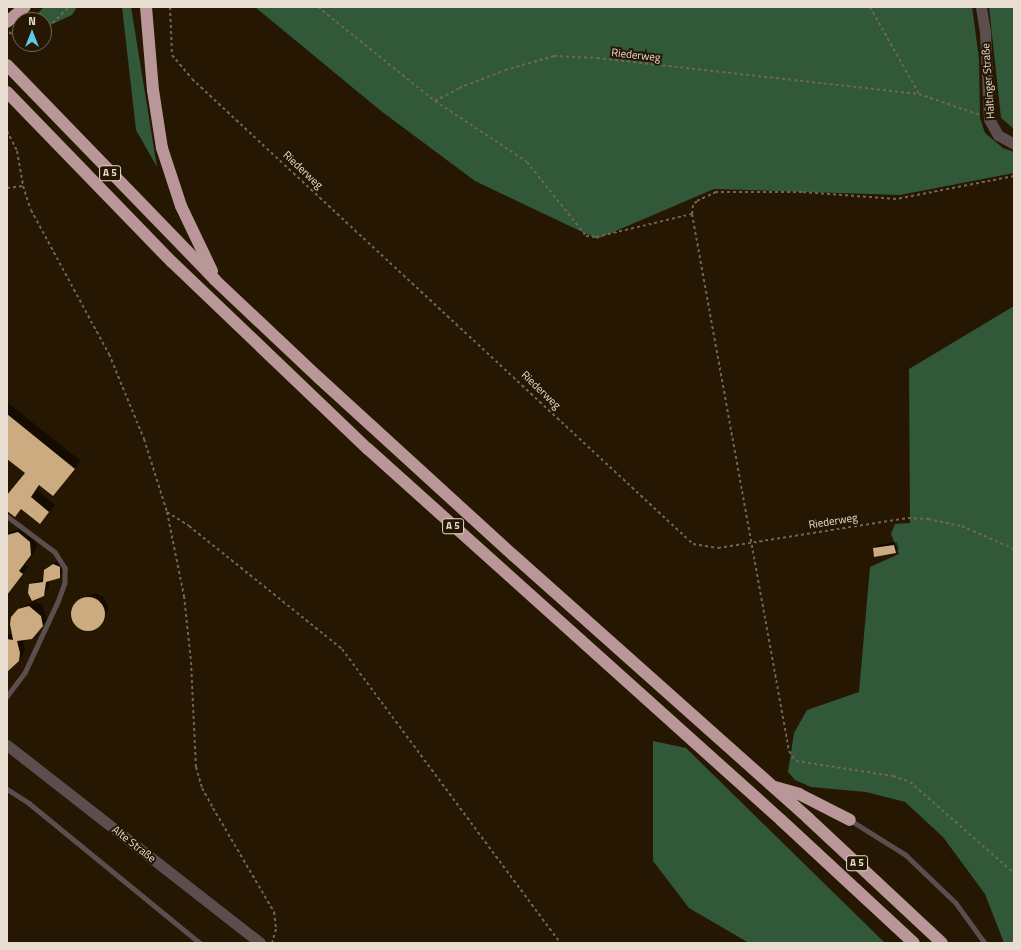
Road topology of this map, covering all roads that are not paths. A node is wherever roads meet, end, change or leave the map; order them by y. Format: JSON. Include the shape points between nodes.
{"nodes":[{"id":1,"x":146,"y":7,"type":"edge"},
{"id":2,"x":981,"y":7,"type":"edge"},
{"id":3,"x":23,"y":9,"type":"edge"},
{"id":4,"x":7,"y":22,"type":"edge"},
{"id":5,"x":7,"y":65,"type":"edge"},
{"id":6,"x":7,"y":92,"type":"edge"},
{"id":7,"x":1014,"y":144,"type":"edge"},
{"id":8,"x":215,"y":280,"type":"junction"},
{"id":9,"x":7,"y":516,"type":"edge"},
{"id":10,"x":7,"y":696,"type":"edge"},
{"id":11,"x":7,"y":745,"type":"edge"},
{"id":12,"x":770,"y":786,"type":"junction"},
{"id":13,"x":7,"y":789,"type":"edge"},
{"id":14,"x":850,"y":820,"type":"joint"},
{"id":15,"x":200,"y":943,"type":"edge"},
{"id":16,"x":260,"y":943,"type":"edge"},
{"id":17,"x":914,"y":943,"type":"edge"},
{"id":18,"x":942,"y":943,"type":"edge"},
{"id":19,"x":985,"y":943,"type":"edge"}],
"edges":[{"from":1,"to":8,"type":"highway","via":[[153,90],[162,148],[181,206]]},
{"from":2,"to":7,"type":"street","name":"Haltinger Straße","via":[[985,31],[989,119],[998,134]]},
{"from":3,"to":4,"type":"highway"},
{"from":5,"to":8,"type":"highway","number":"A 5"},
{"from":6,"to":17,"type":"highway","number":"A 5","via":[[166,256],[368,449]]},
{"from":8,"to":12,"type":"highway","number":"A 5","via":[[438,487]]},
{"from":9,"to":10,"type":"lane","via":[[56,552],[65,568],[65,583],[25,673]]},
{"from":11,"to":16,"type":"street","name":"Alte Straße"},
{"from":12,"to":14,"type":"highway","via":[[799,794]]},
{"from":12,"to":18,"type":"highway","number":"A 5"},
{"from":13,"to":15,"type":"lane","via":[[29,803]]},
{"from":14,"to":19,"type":"lane","via":[[906,855],[956,902]]}]}
